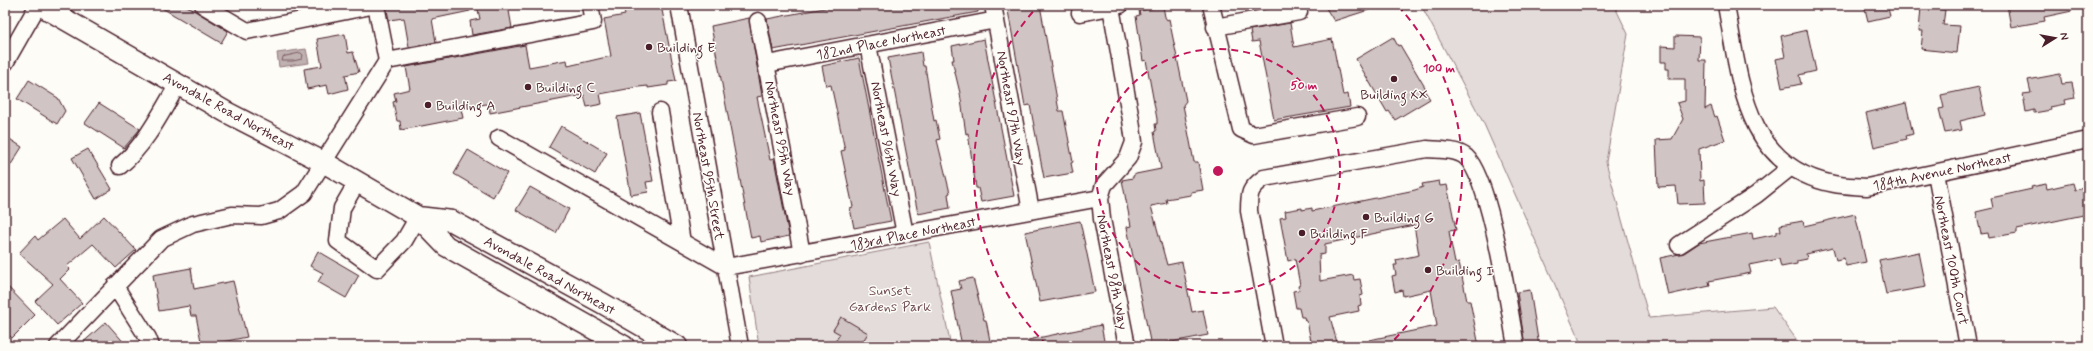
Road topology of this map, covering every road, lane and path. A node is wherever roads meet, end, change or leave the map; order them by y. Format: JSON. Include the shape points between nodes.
{"nodes":[{"id":1,"x":39,"y":5,"type":"edge"},
{"id":2,"x":203,"y":5,"type":"edge"},
{"id":3,"x":376,"y":5,"type":"edge"},
{"id":4,"x":590,"y":5,"type":"edge"},
{"id":5,"x":679,"y":5,"type":"edge"},
{"id":6,"x":1211,"y":5,"type":"edge"},
{"id":7,"x":1726,"y":5,"type":"edge"},
{"id":8,"x":1115,"y":6,"type":"edge"},
{"id":9,"x":994,"y":12,"type":"edge"},
{"id":10,"x":1299,"y":12,"type":"dead end"},
{"id":11,"x":1080,"y":13,"type":"dead end"},
{"id":12,"x":758,"y":21,"type":"dead end"},
{"id":13,"x":1215,"y":27,"type":"junction"},
{"id":14,"x":868,"y":45,"type":"junction"},
{"id":15,"x":387,"y":61,"type":"junction"},
{"id":16,"x":5,"y":63,"type":"edge"},
{"id":17,"x":767,"y":64,"type":"junction"},
{"id":18,"x":178,"y":84,"type":"junction"},
{"id":19,"x":660,"y":112,"type":"dead end"},
{"id":20,"x":1357,"y":117,"type":"dead end"},
{"id":21,"x":499,"y":138,"type":"dead end"},
{"id":22,"x":2088,"y":140,"type":"edge"},
{"id":23,"x":325,"y":163,"type":"junction"},
{"id":24,"x":120,"y":166,"type":"dead end"},
{"id":25,"x":1791,"y":167,"type":"junction"},
{"id":26,"x":1936,"y":173,"type":"junction"},
{"id":27,"x":357,"y":182,"type":"junction"},
{"id":28,"x":1100,"y":198,"type":"junction"},
{"id":29,"x":1031,"y":211,"type":"junction"},
{"id":30,"x":418,"y":217,"type":"junction"},
{"id":31,"x":905,"y":234,"type":"junction"},
{"id":32,"x":682,"y":242,"type":"junction"},
{"id":33,"x":1679,"y":245,"type":"dead end"},
{"id":34,"x":802,"y":254,"type":"junction"},
{"id":35,"x":726,"y":268,"type":"junction"},
{"id":36,"x":115,"y":286,"type":"junction"},
{"id":37,"x":58,"y":346,"type":"edge"},
{"id":38,"x":151,"y":346,"type":"edge"},
{"id":39,"x":624,"y":346,"type":"edge"},
{"id":40,"x":677,"y":346,"type":"edge"},
{"id":41,"x":740,"y":346,"type":"edge"},
{"id":42,"x":1127,"y":346,"type":"edge"},
{"id":43,"x":1274,"y":346,"type":"edge"},
{"id":44,"x":1516,"y":346,"type":"edge"},
{"id":45,"x":1968,"y":346,"type":"edge"}],
"edges":[{"from":1,"to":16,"type":"street"},
{"from":1,"to":18,"type":"main road","name":"Avondale Road Northeast"},
{"from":2,"to":3,"type":"street","via":[[247,31]]},
{"from":3,"to":15,"type":"street"},
{"from":4,"to":15,"type":"street","via":[[593,22]]},
{"from":5,"to":35,"type":"street","name":"Northeast 95th Street"},
{"from":6,"to":13,"type":"street"},
{"from":7,"to":25,"type":"street","name":"184th Avenue Northeast","via":[[1739,74],[1750,113],[1762,139],[1777,158]]},
{"from":8,"to":11,"type":"street"},
{"from":8,"to":28,"type":"street","via":[[1134,142],[1128,158],[1104,185]]},
{"from":9,"to":14,"type":"street","name":"182nd Place Northeast"},
{"from":9,"to":29,"type":"street","name":"Northeast 97th Way"},
{"from":10,"to":13,"type":"street"},
{"from":12,"to":17,"type":"street","name":"Northeast 95th Way"},
{"from":13,"to":20,"type":"street","via":[[1241,129],[1254,135]]},
{"from":14,"to":17,"type":"street","name":"182nd Place Northeast"},
{"from":14,"to":31,"type":"street","name":"Northeast 96th Way"},
{"from":15,"to":23,"type":"street","via":[[339,136]]},
{"from":17,"to":34,"type":"street","name":"Northeast 95th Way"},
{"from":18,"to":23,"type":"main road","name":"Avondale Road Northeast"},
{"from":18,"to":24,"type":"street","via":[[150,132],[133,155]]},
{"from":19,"to":32,"type":"street"},
{"from":21,"to":32,"type":"street"},
{"from":22,"to":26,"type":"street","name":"184th Avenue Northeast"},
{"from":23,"to":27,"type":"main road","name":"Avondale Road Northeast"},
{"from":23,"to":36,"type":"street","via":[[304,193],[279,211],[261,216],[232,215],[193,224],[161,239]]},
{"from":25,"to":26,"type":"street","name":"184th Avenue Northeast","via":[[1801,174],[1834,184],[1867,186]]},
{"from":25,"to":33,"type":"street","via":[[1756,195]]},
{"from":26,"to":45,"type":"street","name":"Northeast 100th Court"},
{"from":27,"to":30,"type":"main road","name":"Avondale Road Northeast"},
{"from":27,"to":30,"type":"street","via":[[342,208],[338,241],[377,269],[404,241]]},
{"from":28,"to":29,"type":"street","name":"183rd Place Northeast"},
{"from":28,"to":42,"type":"street","name":"Northeast 98th Way"},
{"from":29,"to":31,"type":"street","name":"183rd Place Northeast"},
{"from":30,"to":39,"type":"main road","name":"Avondale Road Northeast","via":[[446,246]]},
{"from":30,"to":40,"type":"main road","name":"Avondale Road Northeast","via":[[452,221]]},
{"from":31,"to":34,"type":"street","name":"183rd Place Northeast"},
{"from":32,"to":35,"type":"street"},
{"from":34,"to":35,"type":"street","name":"183rd Place Northeast"},
{"from":35,"to":41,"type":"street","name":"Northeast 95th Street"},
{"from":36,"to":37,"type":"street"},
{"from":36,"to":38,"type":"street"},
{"from":43,"to":44,"type":"street","via":[[1249,211],[1249,195],[1254,185],[1264,178],[1427,149],[1453,151],[1466,157],[1477,175],[1493,226]]}]}
